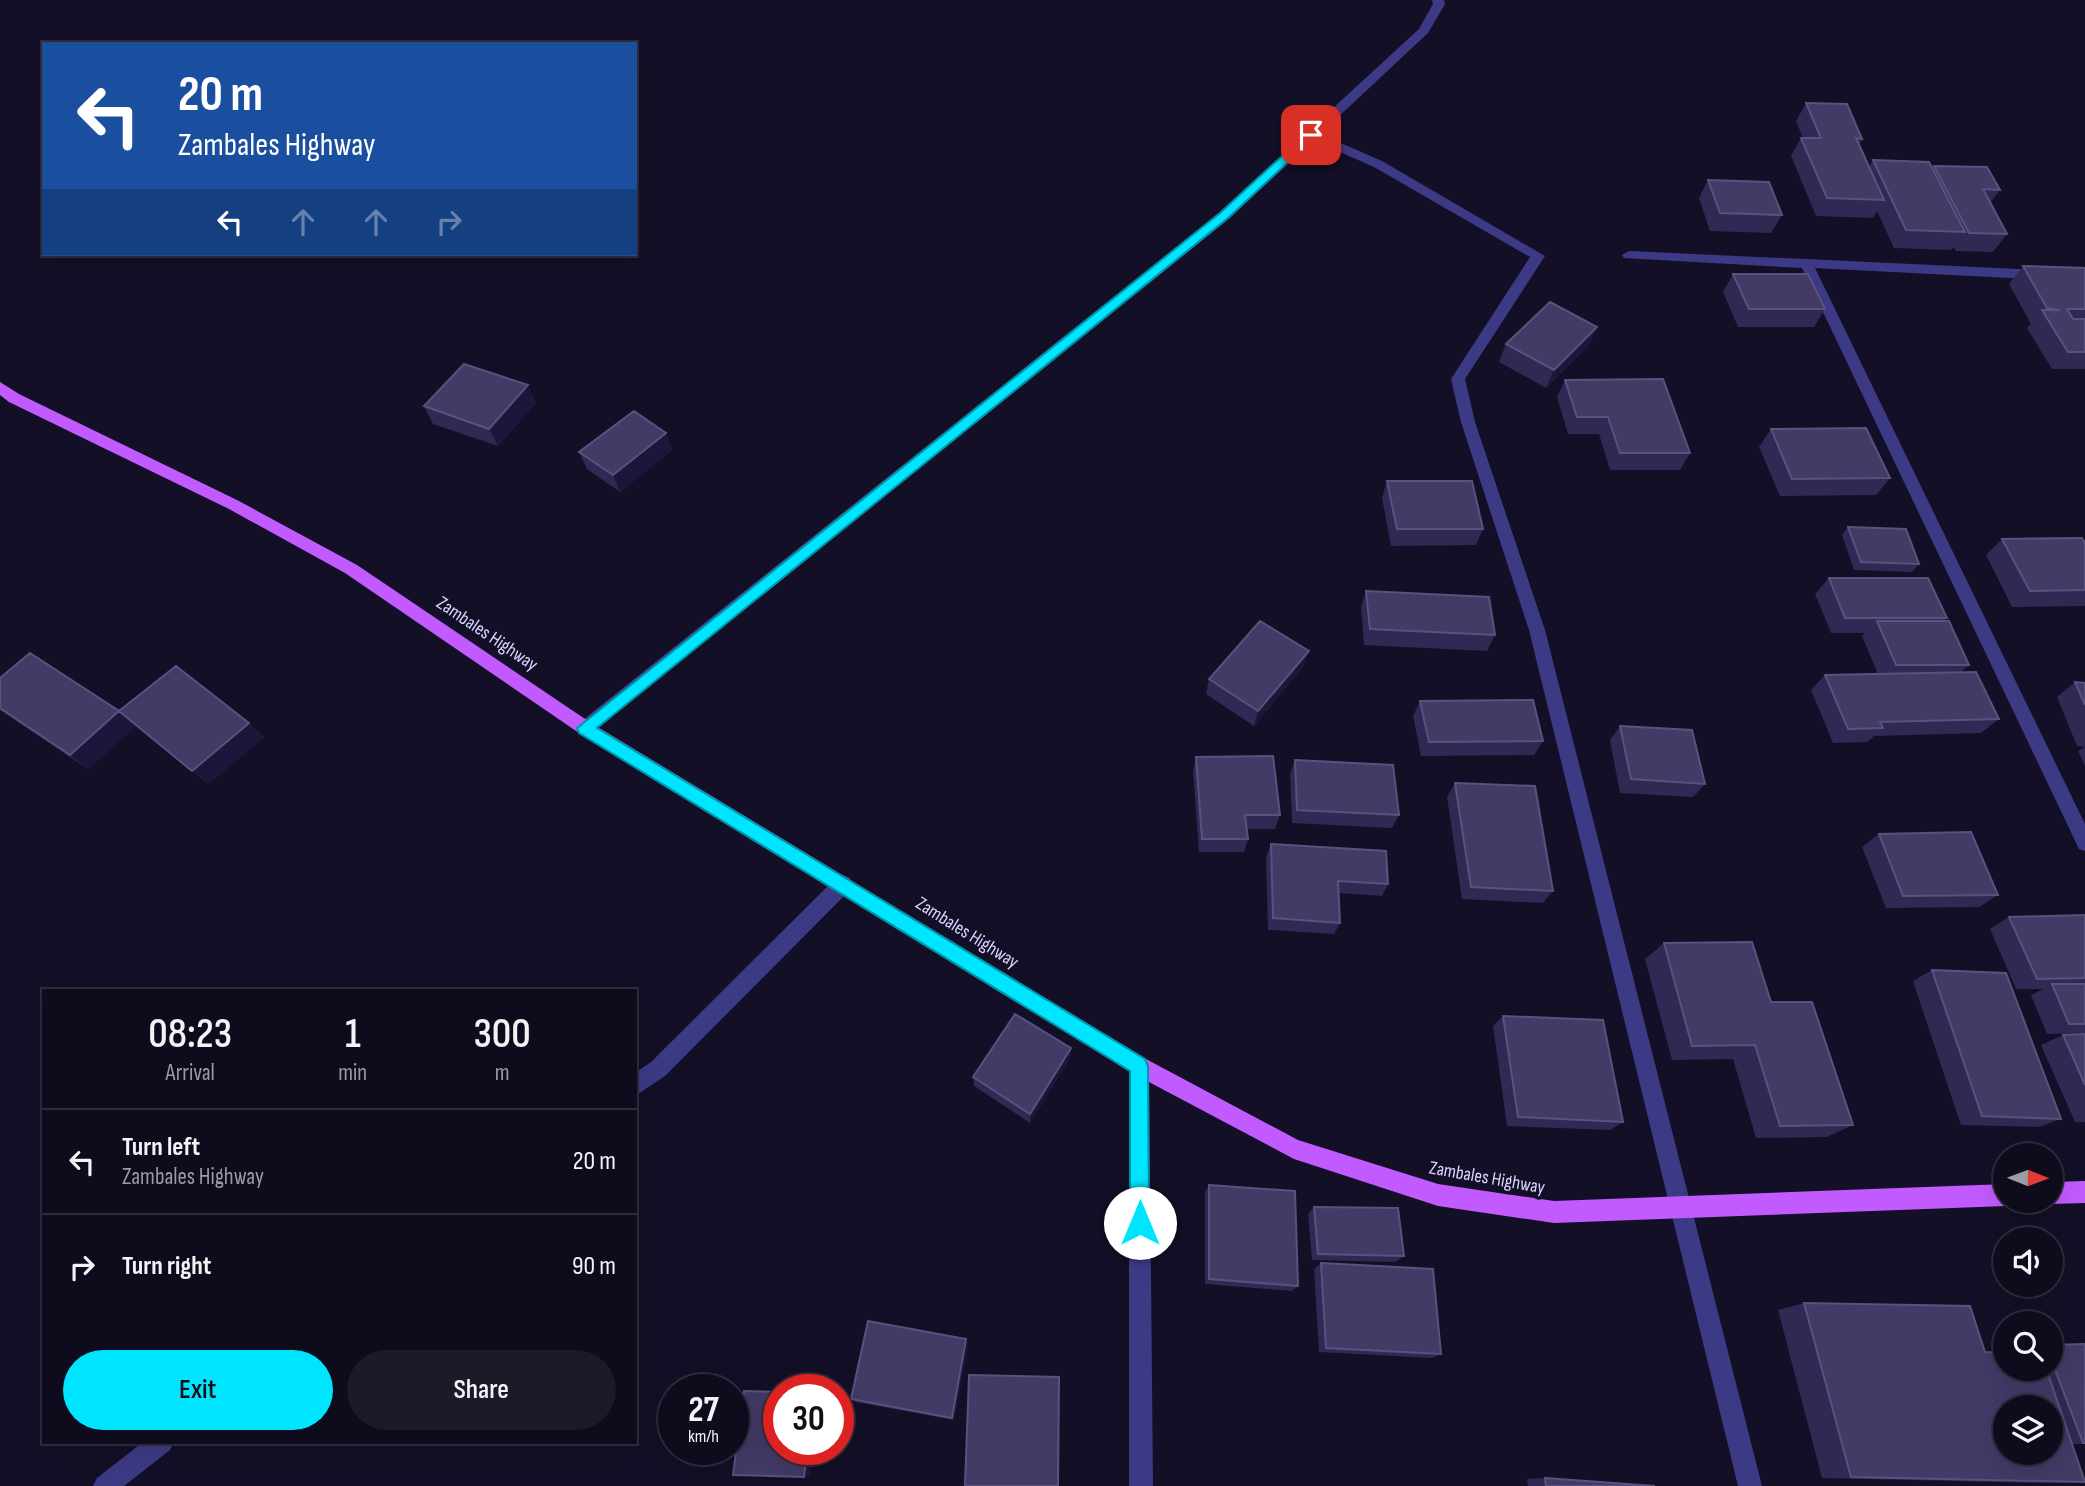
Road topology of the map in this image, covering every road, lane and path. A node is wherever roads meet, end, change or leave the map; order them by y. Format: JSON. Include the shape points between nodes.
{"nodes":[{"id":1,"x":1438,"y":0,"type":"edge"},
{"id":2,"x":1311,"y":135,"type":"junction"},
{"id":3,"x":1629,"y":255,"type":"dead end"},
{"id":4,"x":1806,"y":263,"type":"junction"},
{"id":5,"x":2085,"y":276,"type":"edge"},
{"id":6,"x":0,"y":387,"type":"edge"},
{"id":7,"x":585,"y":728,"type":"junction"},
{"id":8,"x":2085,"y":843,"type":"edge"},
{"id":9,"x":843,"y":884,"type":"junction"},
{"id":10,"x":1139,"y":1066,"type":"junction"},
{"id":11,"x":637,"y":1085,"type":"edge"},
{"id":12,"x":2085,"y":1192,"type":"edge"},
{"id":13,"x":2063,"y":1193,"type":"edge"},
{"id":14,"x":1993,"y":1195,"type":"edge"},
{"id":15,"x":1681,"y":1206,"type":"junction"},
{"id":16,"x":159,"y":1444,"type":"edge"},
{"id":17,"x":105,"y":1486,"type":"edge"},
{"id":18,"x":1141,"y":1486,"type":"edge"},
{"id":19,"x":1749,"y":1486,"type":"edge"}],
"edges":[{"from":1,"to":2,"type":"street","via":[[1424,31]]},
{"from":2,"to":7,"type":"street","via":[[1224,216]]},
{"from":2,"to":15,"type":"street","via":[[1378,164],[1538,256],[1458,379],[1536,630]]},
{"from":3,"to":4,"type":"street"},
{"from":4,"to":5,"type":"street"},
{"from":4,"to":8,"type":"street"},
{"from":6,"to":7,"type":"main road","name":"Zambales Highway","via":[[351,569]]},
{"from":7,"to":9,"type":"main road","name":"Zambales Highway"},
{"from":9,"to":10,"type":"main road","name":"Zambales Highway"},
{"from":9,"to":11,"type":"street","via":[[658,1069]]},
{"from":10,"to":15,"type":"main road","name":"Zambales Highway","via":[[1294,1149],[1438,1195],[1553,1212]]},
{"from":10,"to":18,"type":"street"},
{"from":12,"to":13,"type":"main road"},
{"from":14,"to":15,"type":"main road","name":"Zambales Highway"},
{"from":15,"to":19,"type":"street"},
{"from":16,"to":17,"type":"street"}]}
